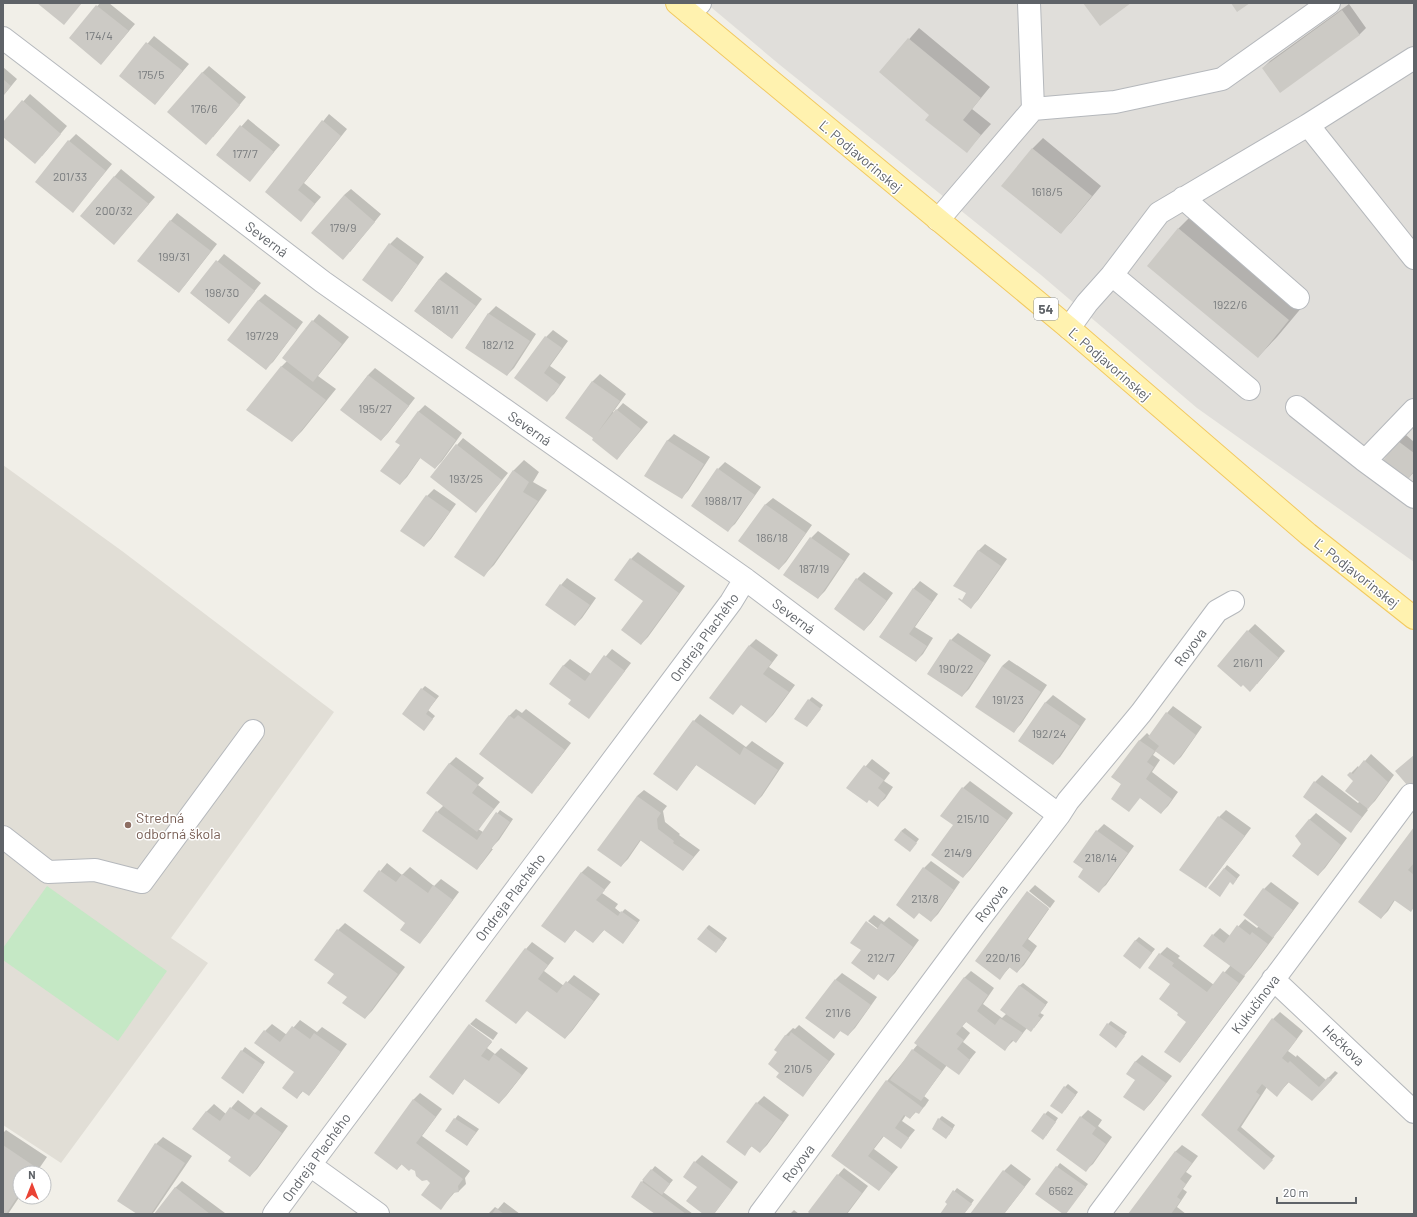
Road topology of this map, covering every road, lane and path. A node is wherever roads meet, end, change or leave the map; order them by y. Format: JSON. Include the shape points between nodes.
{"nodes":[{"id":1,"x":1028,"y":3,"type":"edge"},
{"id":2,"x":1329,"y":3,"type":"edge"},
{"id":3,"x":688,"y":6,"type":"edge"},
{"id":4,"x":3,"y":38,"type":"edge"},
{"id":5,"x":1414,"y":58,"type":"edge"},
{"id":6,"x":1033,"y":109,"type":"junction"},
{"id":7,"x":1308,"y":125,"type":"junction"},
{"id":8,"x":1184,"y":198,"type":"junction"},
{"id":9,"x":938,"y":220,"type":"junction"},
{"id":10,"x":1414,"y":258,"type":"edge"},
{"id":11,"x":1112,"y":275,"type":"junction"},
{"id":12,"x":1298,"y":298,"type":"dead end"},
{"id":13,"x":1069,"y":328,"type":"junction"},
{"id":14,"x":1249,"y":389,"type":"dead end"},
{"id":15,"x":1297,"y":407,"type":"dead end"},
{"id":16,"x":1414,"y":410,"type":"edge"},
{"id":17,"x":1365,"y":461,"type":"junction"},
{"id":18,"x":1414,"y":497,"type":"edge"},
{"id":19,"x":745,"y":579,"type":"junction"},
{"id":20,"x":1233,"y":602,"type":"dead end"},
{"id":21,"x":1414,"y":618,"type":"edge"},
{"id":22,"x":253,"y":731,"type":"dead end"},
{"id":23,"x":1411,"y":795,"type":"dead end"},
{"id":24,"x":1059,"y":816,"type":"junction"},
{"id":25,"x":3,"y":838,"type":"edge"},
{"id":26,"x":1274,"y":979,"type":"junction"},
{"id":27,"x":1414,"y":1112,"type":"edge"},
{"id":28,"x":310,"y":1165,"type":"junction"},
{"id":29,"x":274,"y":1214,"type":"edge"},
{"id":30,"x":378,"y":1214,"type":"edge"},
{"id":31,"x":760,"y":1214,"type":"edge"},
{"id":32,"x":1099,"y":1214,"type":"edge"}],
"edges":[{"from":1,"to":6,"type":"street"},
{"from":2,"to":6,"type":"street","via":[[1222,80],[1115,102]]},
{"from":3,"to":9,"type":"main road","name":"Ľ. Podjavorinskej","number":"54"},
{"from":4,"to":19,"type":"street","name":"Severná","via":[[323,282]]},
{"from":5,"to":7,"type":"street"},
{"from":6,"to":9,"type":"street"},
{"from":7,"to":8,"type":"street"},
{"from":7,"to":10,"type":"street"},
{"from":8,"to":11,"type":"street","via":[[1160,213]]},
{"from":8,"to":12,"type":"street"},
{"from":9,"to":13,"type":"main road","name":"Ľ. Podjavorinskej","number":"54"},
{"from":11,"to":13,"type":"street","via":[[1087,302]]},
{"from":11,"to":14,"type":"street"},
{"from":13,"to":21,"type":"main road","name":"Ľ. Podjavorinskej","number":"54","via":[[1308,534]]},
{"from":15,"to":17,"type":"street"},
{"from":16,"to":17,"type":"street"},
{"from":17,"to":18,"type":"street"},
{"from":19,"to":24,"type":"street","name":"Severná"},
{"from":19,"to":28,"type":"street","name":"Ondreja Plachého","via":[[726,608]]},
{"from":20,"to":24,"type":"street","name":"Royova","via":[[1217,611],[1141,713],[1068,801]]},
{"from":22,"to":25,"type":"street","via":[[142,882],[95,870],[48,872]]},
{"from":23,"to":26,"type":"street","name":"Kukučínova"},
{"from":24,"to":31,"type":"street","name":"Royova","via":[[976,923]]},
{"from":26,"to":27,"type":"street","name":"Hečkova"},
{"from":26,"to":32,"type":"street","name":"Kukučínova"},
{"from":28,"to":29,"type":"street","name":"Ondreja Plachého"},
{"from":28,"to":30,"type":"street"}]}
